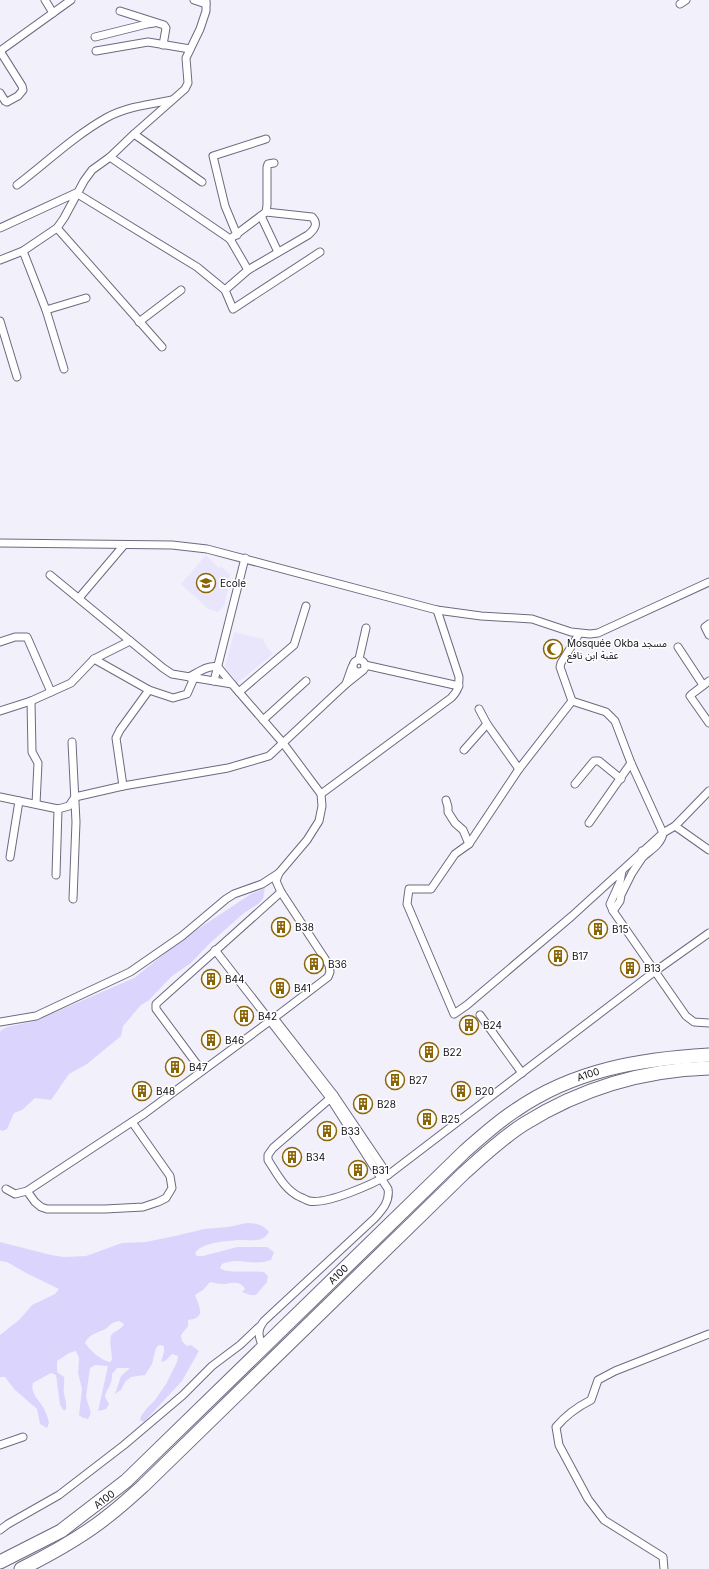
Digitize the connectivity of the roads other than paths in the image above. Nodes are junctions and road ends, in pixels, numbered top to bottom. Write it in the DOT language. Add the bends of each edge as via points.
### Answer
graph roads {
  1 [pos="45,0"];
  2 [pos="71,0"];
  3 [pos="194,0"];
  4 [pos="206,2"];
  5 [pos="120,11"];
  6 [pos="53,13"];
  7 [pos="158,23"];
  8 [pos="96,37"];
  9 [pos="163,45"];
  10 [pos="190,49"];
  11 [pos="0,51"];
  12 [pos="96,52"];
  13 [pos="0,93"];
  14 [pos="172,100"];
  15 [pos="134,134"];
  16 [pos="266,139"];
  17 [pos="110,157"];
  18 [pos="274,163"];
  19 [pos="202,182"];
  20 [pos="17,186"];
  21 [pos="76,193"];
  22 [pos="264,214"];
  23 [pos="0,228"];
  24 [pos="57,228"];
  25 [pos="237,235"];
  26 [pos="230,239"];
  27 [pos="23,251"];
  28 [pos="278,252"];
  29 [pos="320,252"];
  30 [pos="0,260"];
  31 [pos="248,270"];
  32 [pos="181,290"];
  33 [pos="225,290"];
  34 [pos="86,298"];
  35 [pos="46,310"];
  36 [pos="0,320"];
  37 [pos="139,322"];
  38 [pos="162,347"];
  39 [pos="64,369"];
  40 [pos="17,377"];
  41 [pos="0,543"];
  42 [pos="124,545"];
  43 [pos="245,558"];
  44 [pos="50,575"];
  45 [pos="709,582"];
  46 [pos="79,598"];
  47 [pos="306,606"];
  48 [pos="437,610"];
  49 [pos="709,624"];
  50 [pos="366,628"];
  51 [pos="579,634"];
  52 [pos="709,635"];
  53 [pos="130,641"];
  54 [pos="0,642"];
  55 [pos="678,647"];
  56 [pos="94,659"];
  57 [pos="359,660"];
  58 [pos="218,667"];
  59 [pos="352,667"];
  60 [pos="363,668"];
  61 [pos="191,678"];
  62 [pos="214,681"];
  63 [pos="306,681"];
  64 [pos="706,683"];
  65 [pos="232,684"];
  66 [pos="346,684"];
  67 [pos="459,686"];
  68 [pos="149,690"];
  69 [pos="51,692"];
  70 [pos="239,692"];
  71 [pos="31,701"];
  72 [pos="572,701"];
  73 [pos="480,709"];
  74 [pos="0,711"];
  75 [pos="263,720"];
  76 [pos="709,723"];
  77 [pos="487,724"];
  78 [pos="72,742"];
  79 [pos="283,743"];
  80 [pos="464,750"];
  81 [pos="631,763"];
  82 [pos="519,769"];
  83 [pos="621,779"];
  84 [pos="575,784"];
  85 [pos="123,786"];
  86 [pos="709,791"];
  87 [pos="321,794"];
  88 [pos="0,797"];
  89 [pos="75,797"];
  90 [pos="446,800"];
  91 [pos="19,801"];
  92 [pos="36,804"];
  93 [pos="58,809"];
  94 [pos="589,823"];
  95 [pos="675,826"];
  96 [pos="663,833"];
  97 [pos="469,844"];
  98 [pos="709,850"];
  99 [pos="642,854"];
  100 [pos="10,857"];
  101 [pos="622,870"];
  102 [pos="279,873"];
  103 [pos="56,875"];
  104 [pos="281,892"];
  105 [pos="73,899"];
  106 [pos="613,911"];
  107 [pos="709,933"];
  108 [pos="215,950"];
  109 [pos="654,972"];
  110 [pos="480,1015"];
  111 [pos="272,1020"];
  112 [pos="0,1022"];
  113 [pos="709,1023"];
  114 [pos="709,1047"];
  115 [pos="709,1055"];
  116 [pos="709,1068"];
  117 [pos="202,1071"];
  118 [pos="592,1072"];
  119 [pos="522,1073"];
  120 [pos="709,1076"];
  121 [pos="618,1082"];
  122 [pos="332,1097"];
  123 [pos="132,1122"];
  124 [pos="385,1176"];
  125 [pos="6,1189"];
  126 [pos="28,1191"];
  127 [pos="259,1327"];
  128 [pos="709,1334"];
  129 [pos="263,1347"];
  130 [pos="23,1438"];
  131 [pos="0,1445"];
  132 [pos="0,1530"];
  133 [pos="0,1562"];
  134 [pos="21,1569"];
  135 [pos="664,1569"];
  1 -- 6 [label="street"];
  2 -- 6 [label="street"];
  3 -- 4 [label="street"];
  4 -- 10 [label="street" via="206,11"];
  5 -- 7 [label="street"];
  6 -- 11 [label="street"];
  7 -- 8 [label="street"];
  7 -- 9 [label="street" via="166,28"];
  9 -- 10 [label="street"];
  9 -- 12 [label="street" via="148,42"];
  10 -- 14 [label="street" via="186,58 188,83"];
  11 -- 13 [label="street" via="23,90 7,102"];
  14 -- 15 [label="street"];
  14 -- 20 [label="street" via="133,108 107,118 79,136"];
  15 -- 17 [label="street"];
  15 -- 19 [label="street"];
  16 -- 25 [label="street" via="213,156 225,206"];
  17 -- 21 [label="street" via="92,170"];
  17 -- 26 [label="street"];
  18 -- 22 [label="street" via="268,164 267,167 267,205"];
  21 -- 23 [label="street"];
  21 -- 24 [label="street"];
  21 -- 33 [label="street" via="197,267"];
  22 -- 25 [label="street"];
  22 -- 28 [label="street"];
  22 -- 28 [label="street" via="315,220 314,230"];
  24 -- 27 [label="street"];
  24 -- 37 [label="street"];
  25 -- 26 [label="street"];
  26 -- 31 [label="street"];
  27 -- 30 [label="street"];
  27 -- 35 [label="street"];
  28 -- 31 [label="street"];
  29 -- 33 [label="street" via="233,309"];
  31 -- 33 [label="street"];
  32 -- 37 [label="street"];
  34 -- 35 [label="street"];
  35 -- 39 [label="street"];
  36 -- 40 [label="street"];
  37 -- 38 [label="street"];
  41 -- 42 [label="street"];
  42 -- 43 [label="street" via="172,545 207,549"];
  42 -- 46 [label="street"];
  43 -- 48 [label="street"];
  43 -- 58 [label="street"];
  44 -- 46 [label="street"];
  45 -- 51 [label="street" via="598,633"];
  46 -- 53 [label="street"];
  47 -- 70 [label="street" via="294,645"];
  48 -- 51 [label="street" via="532,619"];
  48 -- 67 [label="street" via="457,671"];
  49 -- 52 [label="street" via="704,627"];
  50 -- 57 [label="street"];
  51 -- 72 [label="street" via="560,667"];
  53 -- 56 [label="street"];
  53 -- 61 [label="street" via="162,668 172,674"];
  54 -- 69 [label="street" via="15,637 27,637"];
  55 -- 64 [label="street"];
  56 -- 68 [label="street"];
  56 -- 69 [label="street" via="71,683"];
  57 -- 59 [label="street" via="354,662"];
  57 -- 60 [label="street" via="364,662"];
  58 -- 61 [label="street" via="210,666"];
  58 -- 62 [label="street"];
  58 -- 65 [label="street"];
  59 -- 60 [label="street" via="356,672"];
  59 -- 66 [label="street"];
  60 -- 66 [label="street"];
  60 -- 67 [label="street"];
  61 -- 62 [label="street"];
  61 -- 68 [label="street" via="187,694 173,698"];
  62 -- 65 [label="street"];
  63 -- 75 [label="street"];
  64 -- 76 [label="street" via="690,696"];
  65 -- 70 [label="street"];
  66 -- 79 [label="street"];
  67 -- 87 [label="street" via="451,698"];
  68 -- 85 [label="street" via="116,738"];
  69 -- 71 [label="street"];
  70 -- 75 [label="street"];
  71 -- 74 [label="street"];
  71 -- 92 [label="street" via="32,752 38,763"];
  72 -- 81 [label="street" via="606,712 615,721"];
  72 -- 82 [label="street"];
  73 -- 77 [label="street"];
  75 -- 79 [label="street"];
  77 -- 80 [label="street"];
  77 -- 82 [label="street"];
  78 -- 89 [label="street"];
  79 -- 85 [label="street" via="269,756 228,768"];
  79 -- 87 [label="street"];
  81 -- 83 [label="street"];
  81 -- 96 [label="street"];
  82 -- 97 [label="street"];
  83 -- 84 [label="street" via="599,761 594,761"];
  83 -- 94 [label="street"];
  85 -- 89 [label="street"];
  86 -- 95 [label="street"];
  87 -- 102 [label="street" via="322,806 318,821 307,840"];
  88 -- 91 [label="street"];
  89 -- 93 [label="street" via="69,806"];
  89 -- 105 [label="street"];
  90 -- 97 [label="street" via="448,812 455,824 463,830"];
  91 -- 92 [label="street"];
  91 -- 100 [label="street"];
  92 -- 93 [label="street"];
  93 -- 103 [label="street"];
  95 -- 96 [label="street"];
  95 -- 98 [label="street"];
  96 -- 99 [label="street"];
  97 -- 101 [label="street" via="455,854 432,889 409,889 407,904 454,1014 561,926"];
  99 -- 101 [label="street"];
  99 -- 106 [label="street"];
  101 -- 106 [label="street" via="620,882 610,904"];
  102 -- 104 [label="street" via="276,881"];
  102 -- 112 [label="street" via="262,884 226,899 182,936 130,972 36,1016"];
  104 -- 108 [label="street"];
  104 -- 111 [label="street" via="329,965 330,972 328,977"];
  106 -- 109 [label="street"];
  107 -- 109 [label="street"];
  108 -- 111 [label="street"];
  108 -- 117 [label="street" via="156,1004 156,1009"];
  109 -- 113 [label="street" via="686,1016 694,1022"];
  109 -- 119 [label="street"];
  110 -- 119 [label="street"];
  111 -- 117 [label="street"];
  111 -- 122 [label="street"];
  114 -- 118 [label="highway" via="640,1057"];
  115 -- 118 [label="highway, A100 / A100" via="638,1062"];
  116 -- 121 [label="highway, A100 / A100" via="671,1071"];
  117 -- 123 [label="street"];
  118 -- 129 [label="highway, A100 / A100" via="542,1094 490,1130 464,1152"];
  119 -- 124 [label="street"];
  120 -- 121 [label="highway"];
  121 -- 134 [label="highway, A100 / A100" via="561,1103 522,1125 493,1146 143,1486 108,1517"];
  122 -- 124 [label="street"];
  122 -- 124 [label="street" via="268,1155 268,1160 282,1181 299,1197 310,1201 356,1191"];
  123 -- 126 [label="street"];
  123 -- 126 [label="street" via="170,1176 172,1188 166,1198 151,1205 134,1208 59,1210 41,1207"];
  124 -- 127 [label="street" via="389,1197 375,1218"];
  125 -- 126 [label="street" via="15,1194"];
  127 -- 129 [label="street" via="258,1334"];
  127 -- 132 [label="street" via="212,1366 183,1395 59,1495"];
  128 -- 135 [label="street" via="598,1380 591,1400 565,1416 556,1427 560,1445 588,1499 604,1520 663,1557"];
  129 -- 133 [label="highway, A100 / A100" via="126,1481 61,1531"];
  130 -- 131 [label="street"];
}
